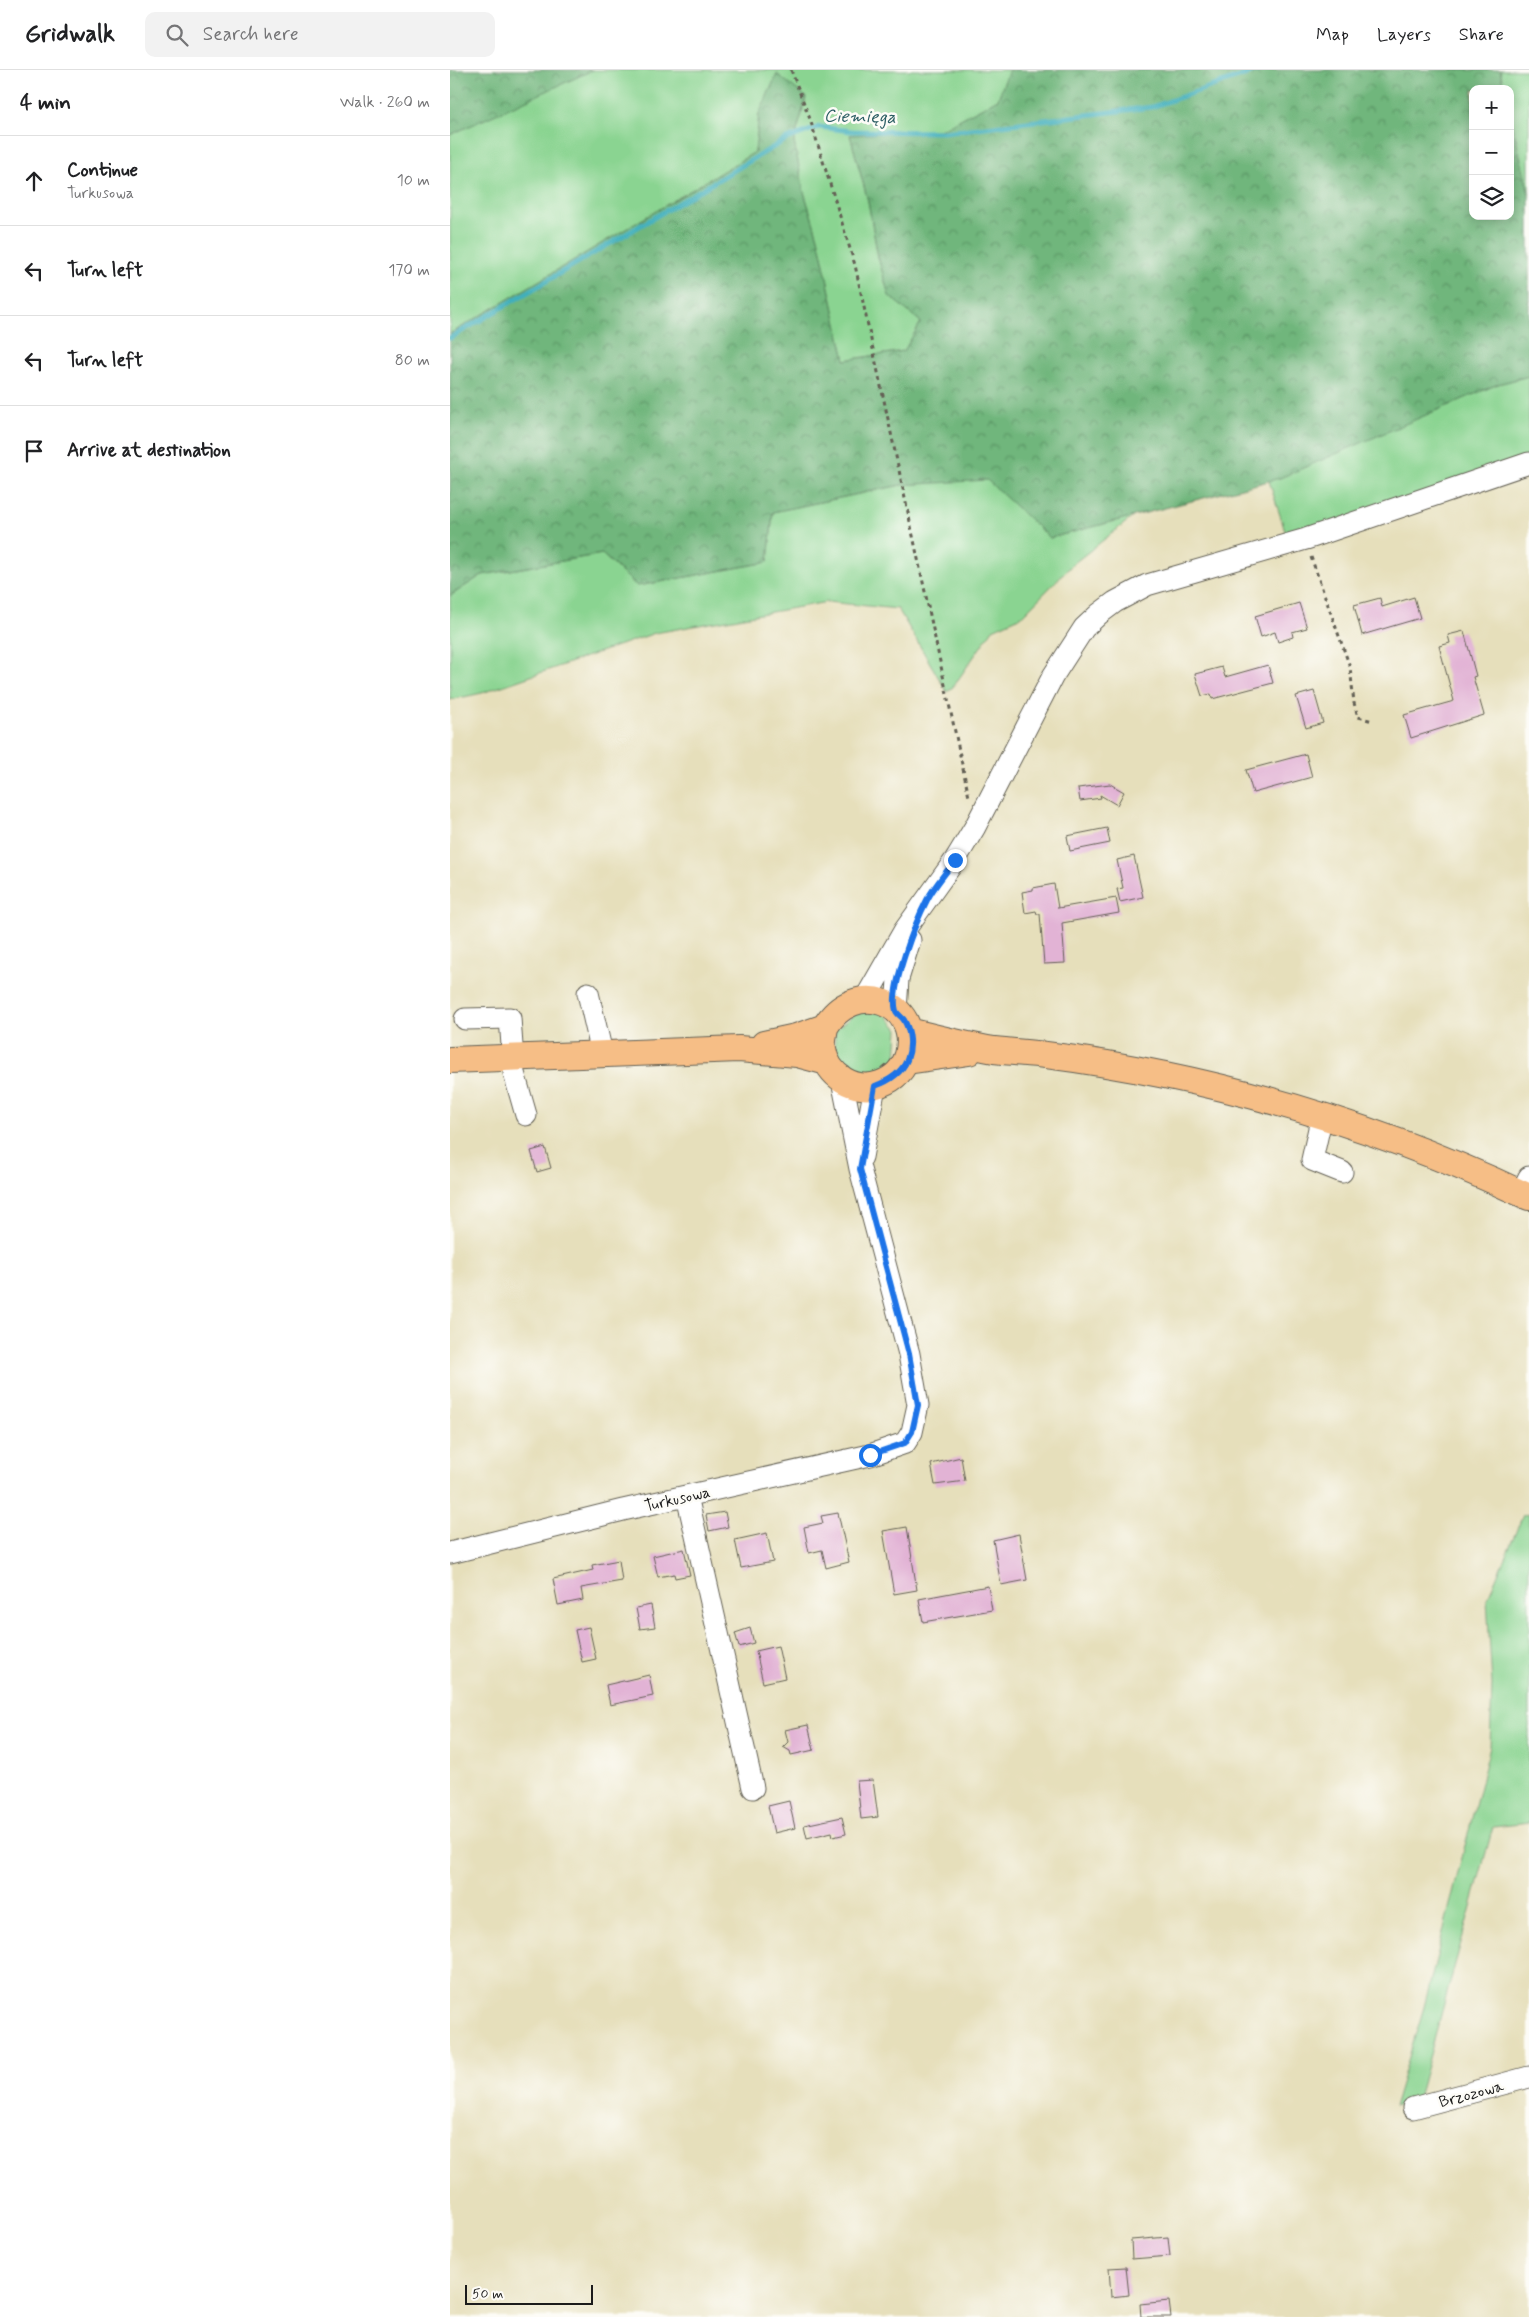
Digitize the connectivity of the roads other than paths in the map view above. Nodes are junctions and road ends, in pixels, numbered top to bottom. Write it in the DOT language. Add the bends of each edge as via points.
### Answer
graph roads {
  1 [pos="1529,463"];
  2 [pos="927,900"];
  3 [pos="588,993"];
  4 [pos="865,999"];
  5 [pos="466,1019"];
  6 [pos="903,1021"];
  7 [pos="825,1027"];
  8 [pos="740,1048"];
  9 [pos="995,1050"];
  10 [pos="602,1053"];
  11 [pos="513,1057"];
  12 [pos="450,1060"];
  13 [pos="906,1061"];
  14 [pos="835,1071"];
  15 [pos="875,1086"];
  16 [pos="526,1115"];
  17 [pos="1322,1115"];
  18 [pos="860,1169"];
  19 [pos="1342,1172"];
  20 [pos="1526,1189"];
  21 [pos="687,1496"];
  22 [pos="450,1553"];
  23 [pos="753,1788"];
  24 [pos="1529,2077"];
  25 [pos="1413,2108"];
  1 -- 2 [label="street" via="1306,540 1147,585 1115,602 1084,628 1052,676 975,827"];
  2 -- 4 [label="street" via="904,931"];
  2 -- 6 [label="street" via="898,979"];
  3 -- 10 [label="street"];
  4 -- 6 [label="main road" via="887,1004"];
  4 -- 7 [label="main road" via="841,1007"];
  5 -- 11 [label="street" via="510,1018"];
  6 -- 9 [label="main road" via="943,1040"];
  6 -- 13 [label="main road" via="910,1047"];
  7 -- 8 [label="main road" via="796,1037"];
  7 -- 14 [label="main road" via="822,1045"];
  8 -- 10 [label="main road"];
  8 -- 14 [label="main road" via="797,1054"];
  9 -- 13 [label="main road"];
  9 -- 17 [label="main road" via="1166,1075"];
  10 -- 11 [label="main road"];
  11 -- 12 [label="main road"];
  11 -- 16 [label="street" via="514,1074"];
  13 -- 15 [label="main road" via="894,1077"];
  14 -- 15 [label="main road" via="858,1086"];
  14 -- 18 [label="street"];
  15 -- 18 [label="street"];
  17 -- 19 [label="street" via="1312,1160"];
  17 -- 20 [label="main road"];
  18 -- 21 [label="street, Turkusowa" via="915,1385 918,1405 912,1432 905,1443 870,1455"];
  21 -- 22 [label="street, Turkusowa"];
  21 -- 23 [label="street"];
  24 -- 25 [label="street, Brzozowa"];
}
